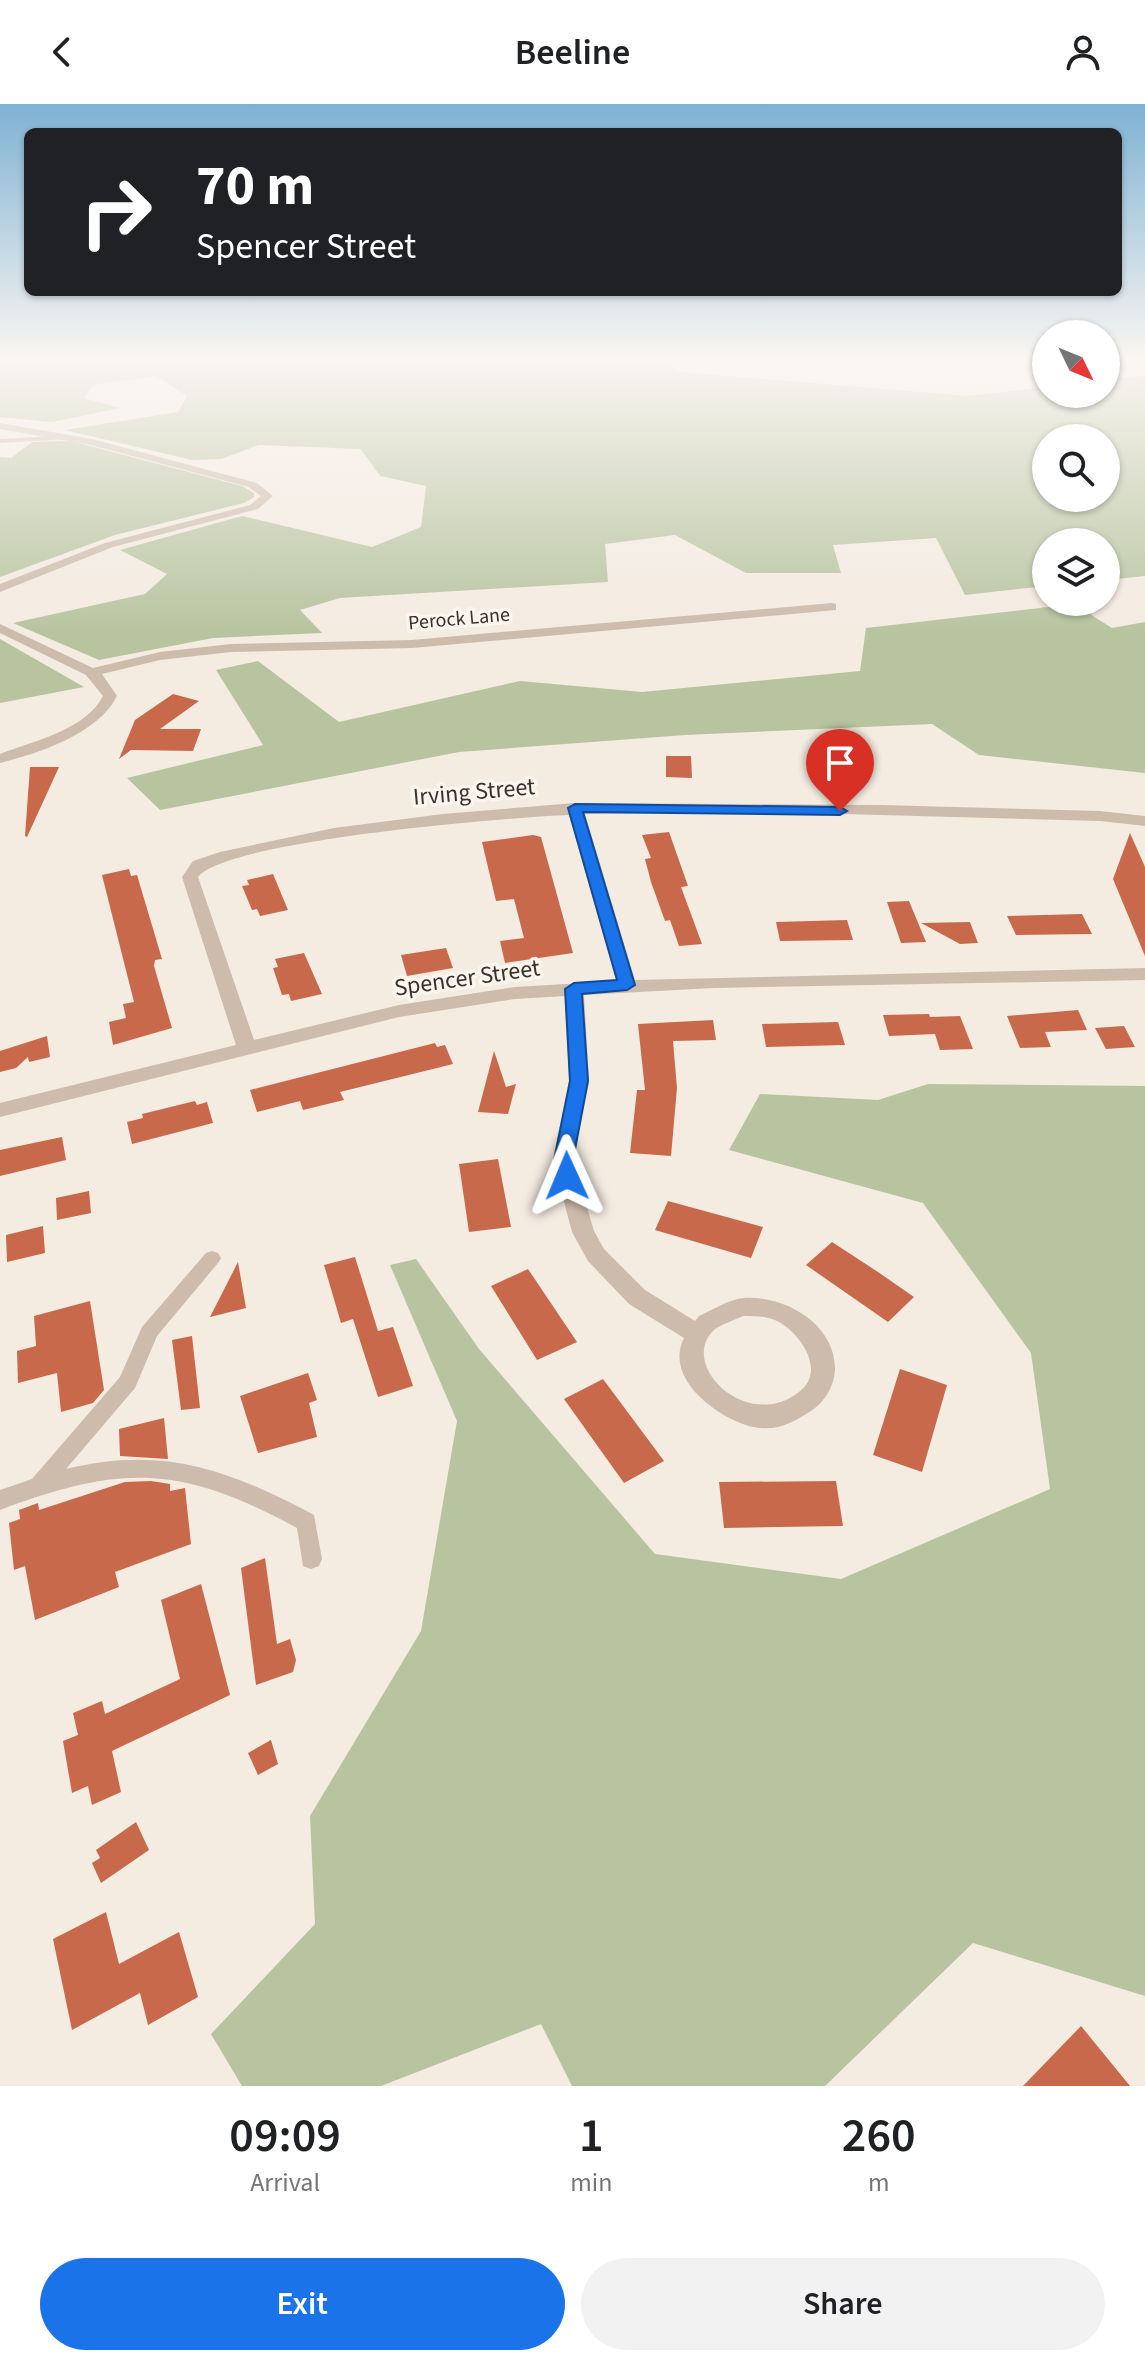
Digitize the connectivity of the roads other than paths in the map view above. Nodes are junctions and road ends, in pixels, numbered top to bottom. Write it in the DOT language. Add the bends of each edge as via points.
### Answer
graph roads {
  1 [pos="113,448"];
  2 [pos="0,588"];
  3 [pos="832,607"];
  4 [pos="0,628"];
  5 [pos="91,672"];
  6 [pos="0,759"];
  7 [pos="575,808"];
  8 [pos="1145,821"];
  9 [pos="1145,974"];
  10 [pos="627,985"];
  11 [pos="574,989"];
  12 [pos="247,1048"];
  13 [pos="0,1110"];
  14 [pos="212,1258"];
  15 [pos="697,1334"];
  16 [pos="40,1484"];
  17 [pos="0,1500"];
  18 [pos="311,1559"];
  1 -- 2 [label="street" via="243,482 262,488 268,496 254,507 109,545"];
  3 -- 5 [label="street, Perock Lane" via="412,644 231,648 160,656"];
  4 -- 5 [label="street"];
  5 -- 6 [label="street" via="110,696 100,713"];
  7 -- 8 [label="street, Irving Street"];
  7 -- 10 [label="street"];
  7 -- 12 [label="street, Irving Street" via="442,817 345,831 241,851 199,865 190,877 194,896"];
  9 -- 10 [label="street, Spencer Street"];
  10 -- 11 [label="street, Spencer Street"];
  11 -- 12 [label="street, Spencer Street" via="399,1011"];
  11 -- 15 [label="street" via="579,1081 563,1160 583,1232 596,1255 637,1297"];
  12 -- 13 [label="street, Spencer Street"];
  14 -- 16 [label="lane" via="149,1332 120,1393"];
  15 -- 15 [label="street" via="692,1368 714,1400 733,1411 776,1416 812,1397 821,1381 820,1348 796,1320 779,1312 760,1307 723,1312"];
  16 -- 17 [label="lane"];
  16 -- 18 [label="lane" via="135,1467 171,1469 272,1502 307,1522"];
}
